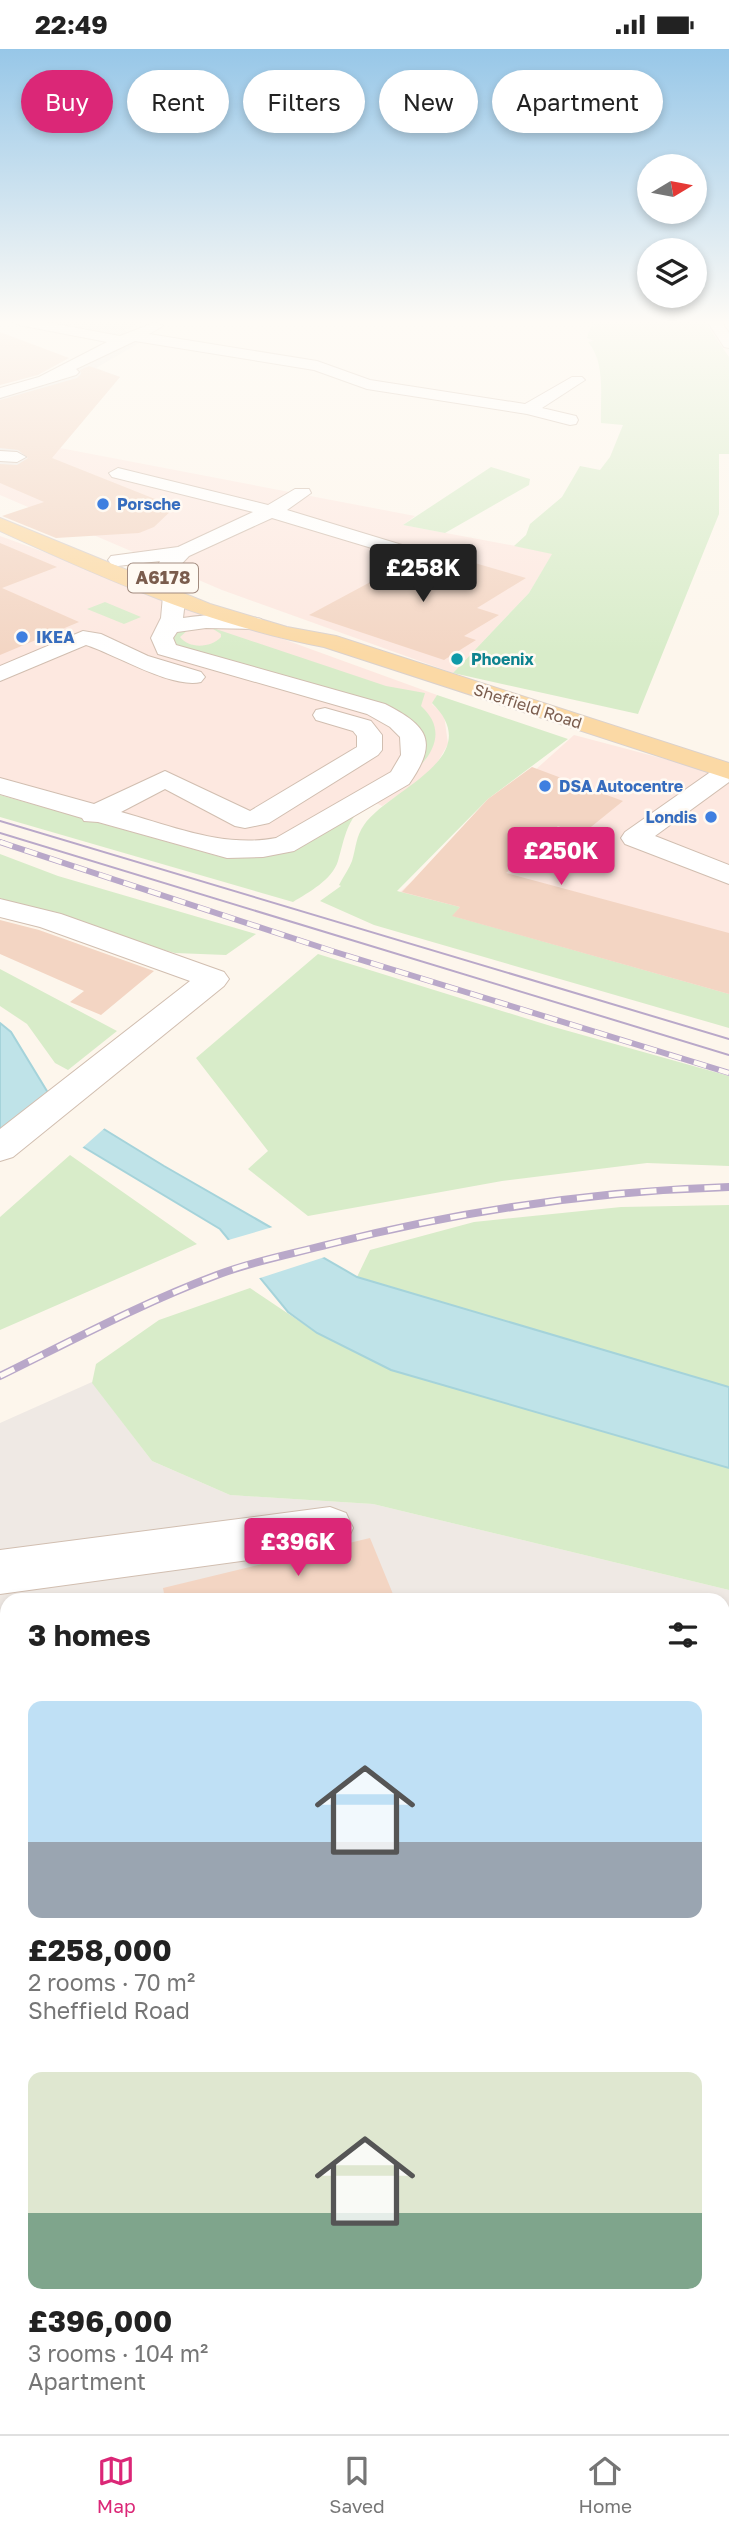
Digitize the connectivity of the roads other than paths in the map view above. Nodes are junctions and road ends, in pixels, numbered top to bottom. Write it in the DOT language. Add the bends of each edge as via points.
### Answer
graph roads {
  1 [pos="117,473"];
  2 [pos="302,493"];
  3 [pos="0,508"];
  4 [pos="271,511"];
  5 [pos="0,524"];
  6 [pos="182,552"];
  7 [pos="405,552"];
  8 [pos="118,560"];
  9 [pos="169,588"];
  10 [pos="253,624"];
  11 [pos="170,626"];
  12 [pos="328,641"];
  13 [pos="0,674"];
  14 [pos="729,771"];
  15 [pos="0,786"];
  16 [pos="94,814"];
  17 [pos="729,875"];
  18 [pos="0,908"];
  19 [pos="0,1148"];
  20 [pos="330,1528"];
  21 [pos="0,1572"];
  1 -- 4 [label="street"];
  2 -- 4 [label="street"];
  3 -- 8 [label="main road, Sheffield Road / A6178"];
  4 -- 6 [label="street"];
  4 -- 7 [label="street"];
  5 -- 9 [label="main road, Sheffield Road / A6178"];
  6 -- 8 [label="street"];
  6 -- 9 [label="street" via="167,565"];
  8 -- 9 [label="main road, Sheffield Road / A6178"];
  9 -- 10 [label="main road, Sheffield Road / A6178"];
  9 -- 11 [label="street" via="175,604"];
  9 -- 12 [label="main road, Sheffield Road / A6178" via="302,626"];
  10 -- 11 [label="street" via="206,621"];
  10 -- 12 [label="main road, Sheffield Road / A6178"];
  11 -- 16 [label="street" via="162,638 166,649 391,716 411,736 415,758 400,778 284,845 263,849 227,850"];
  12 -- 14 [label="main road, Sheffield Road / A6178"];
  13 -- 16 [label="street" via="83,638 93,639 162,669 362,726 370,735 369,750 259,817 245,820 165,779"];
  14 -- 17 [label="street" via="635,838"];
  15 -- 16 [label="street"];
  18 -- 19 [label="street" via="50,920 213,979"];
  20 -- 21 [label="street"];
}
